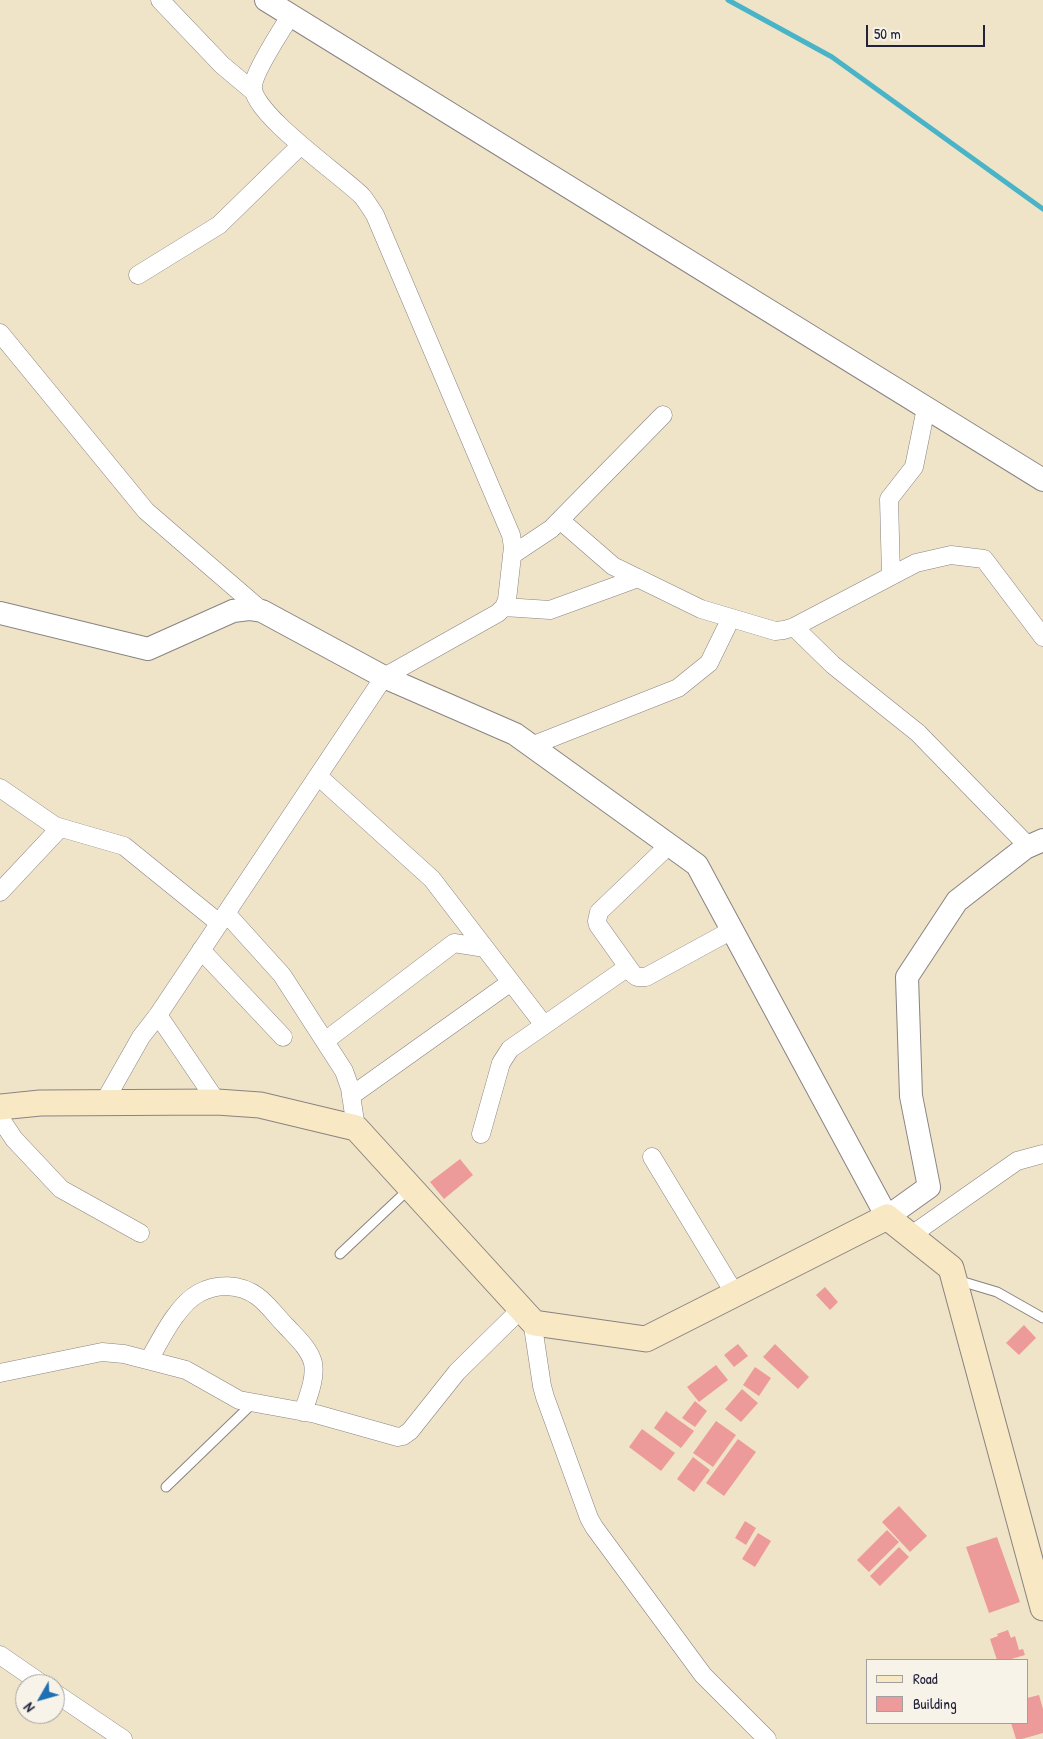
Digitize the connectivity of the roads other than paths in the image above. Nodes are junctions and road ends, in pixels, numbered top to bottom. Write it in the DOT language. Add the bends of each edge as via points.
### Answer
graph roads {
  1 [pos="160,0"];
  2 [pos="266,0"];
  3 [pos="291,15"];
  4 [pos="253,91"];
  5 [pos="301,145"];
  6 [pos="138,274"];
  7 [pos="0,333"];
  8 [pos="926,408"];
  9 [pos="663,415"];
  10 [pos="1043,480"];
  11 [pos="560,520"];
  12 [pos="512,555"];
  13 [pos="891,576"];
  14 [pos="638,578"];
  15 [pos="504,607"];
  16 [pos="262,611"];
  17 [pos="0,612"];
  18 [pos="731,618"];
  19 [pos="794,627"];
  20 [pos="1043,637"];
  21 [pos="384,677"];
  22 [pos="531,746"];
  23 [pos="318,776"];
  24 [pos="0,788"];
  25 [pos="60,828"];
  26 [pos="1035,843"];
  27 [pos="669,846"];
  28 [pos="0,892"];
  29 [pos="223,918"];
  30 [pos="732,930"];
  31 [pos="485,948"];
  32 [pos="202,950"];
  33 [pos="628,967"];
  34 [pos="511,982"];
  35 [pos="158,1015"];
  36 [pos="544,1025"];
  37 [pos="282,1037"];
  38 [pos="325,1041"];
  39 [pos="351,1096"];
  40 [pos="217,1102"];
  41 [pos="103,1104"];
  42 [pos="0,1107"];
  43 [pos="0,1118"];
  44 [pos="356,1128"];
  45 [pos="481,1134"];
  46 [pos="1043,1154"];
  47 [pos="652,1157"];
  48 [pos="411,1187"];
  49 [pos="887,1217"];
  50 [pos="140,1233"];
  51 [pos="910,1236"];
  52 [pos="340,1254"];
  53 [pos="954,1279"];
  54 [pos="735,1294"];
  55 [pos="526,1315"];
  56 [pos="1043,1318"];
  57 [pos="149,1360"];
  58 [pos="0,1373"];
  59 [pos="253,1403"];
  60 [pos="304,1412"];
  61 [pos="166,1487"];
  62 [pos="1043,1608"];
  63 [pos="1,1658"];
  64 [pos="26,1674"];
  65 [pos="65,1699"];
  66 [pos="123,1739"];
  67 [pos="768,1739"];
  1 -- 4 [label="street" via="222,65"];
  2 -- 3 [label="street"];
  3 -- 4 [label="street" via="255,78"];
  3 -- 8 [label="street"];
  4 -- 5 [label="street" via="271,119"];
  5 -- 6 [label="street" via="219,225"];
  5 -- 12 [label="street" via="362,196 375,215 511,535"];
  7 -- 16 [label="street" via="146,511"];
  8 -- 10 [label="street"];
  8 -- 13 [label="street" via="914,466 890,499"];
  9 -- 11 [label="street"];
  11 -- 12 [label="street" via="546,534"];
  11 -- 14 [label="street" via="607,562"];
  12 -- 15 [label="street"];
  13 -- 19 [label="street"];
  13 -- 20 [label="street" via="916,563 951,555 984,559"];
  14 -- 15 [label="street" via="550,610"];
  14 -- 18 [label="street" via="701,609"];
  15 -- 21 [label="street"];
  16 -- 17 [label="street" via="234,611 148,649"];
  16 -- 21 [label="street"];
  18 -- 19 [label="street" via="775,631"];
  18 -- 22 [label="street" via="709,663 678,688"];
  19 -- 26 [label="street" via="833,665 918,733"];
  21 -- 22 [label="street" via="515,734"];
  21 -- 23 [label="street"];
  22 -- 27 [label="street"];
  23 -- 29 [label="street"];
  23 -- 31 [label="street" via="432,879"];
  24 -- 25 [label="street"];
  25 -- 28 [label="street"];
  25 -- 29 [label="street" via="124,846"];
  26 -- 49 [label="street" via="956,901 907,977 911,1096 929,1186"];
  27 -- 30 [label="street" via="697,865"];
  27 -- 33 [label="street" via="599,912 598,925"];
  29 -- 32 [label="street"];
  29 -- 38 [label="street" via="282,975"];
  30 -- 33 [label="street" via="646,977 637,977"];
  30 -- 49 [label="street"];
  31 -- 34 [label="street"];
  31 -- 38 [label="street" via="454,943"];
  32 -- 35 [label="street"];
  32 -- 37 [label="street"];
  33 -- 36 [label="street"];
  34 -- 36 [label="street"];
  34 -- 39 [label="street"];
  35 -- 40 [label="street"];
  35 -- 41 [label="street" via="141,1037"];
  36 -- 45 [label="street" via="505,1056"];
  38 -- 39 [label="street" via="344,1070"];
  39 -- 44 [label="street"];
  40 -- 41 [label="main road"];
  40 -- 44 [label="main road" via="260,1105"];
  41 -- 42 [label="main road" via="40,1103"];
  43 -- 50 [label="street" via="14,1139 61,1189"];
  44 -- 48 [label="main road"];
  46 -- 51 [label="street" via="1018,1161"];
  47 -- 54 [label="street"];
  48 -- 52 [label="lane"];
  48 -- 55 [label="main road"];
  49 -- 51 [label="main road"];
  49 -- 54 [label="main road"];
  51 -- 53 [label="main road" via="951,1268"];
  53 -- 56 [label="lane" via="997,1292"];
  53 -- 62 [label="main road"];
  54 -- 55 [label="main road" via="646,1339 534,1323"];
  55 -- 60 [label="street" via="457,1372 403,1436"];
  55 -- 67 [label="street" via="544,1391 594,1527 703,1675"];
  57 -- 58 [label="street" via="102,1352"];
  57 -- 59 [label="street" via="191,1372 233,1397"];
  57 -- 60 [label="street" via="168,1328 197,1294 212,1287 233,1286 257,1296 306,1347 314,1376"];
  59 -- 60 [label="street"];
  59 -- 61 [label="lane"];
  63 -- 64 [label="street"];
  65 -- 66 [label="street"];
}
